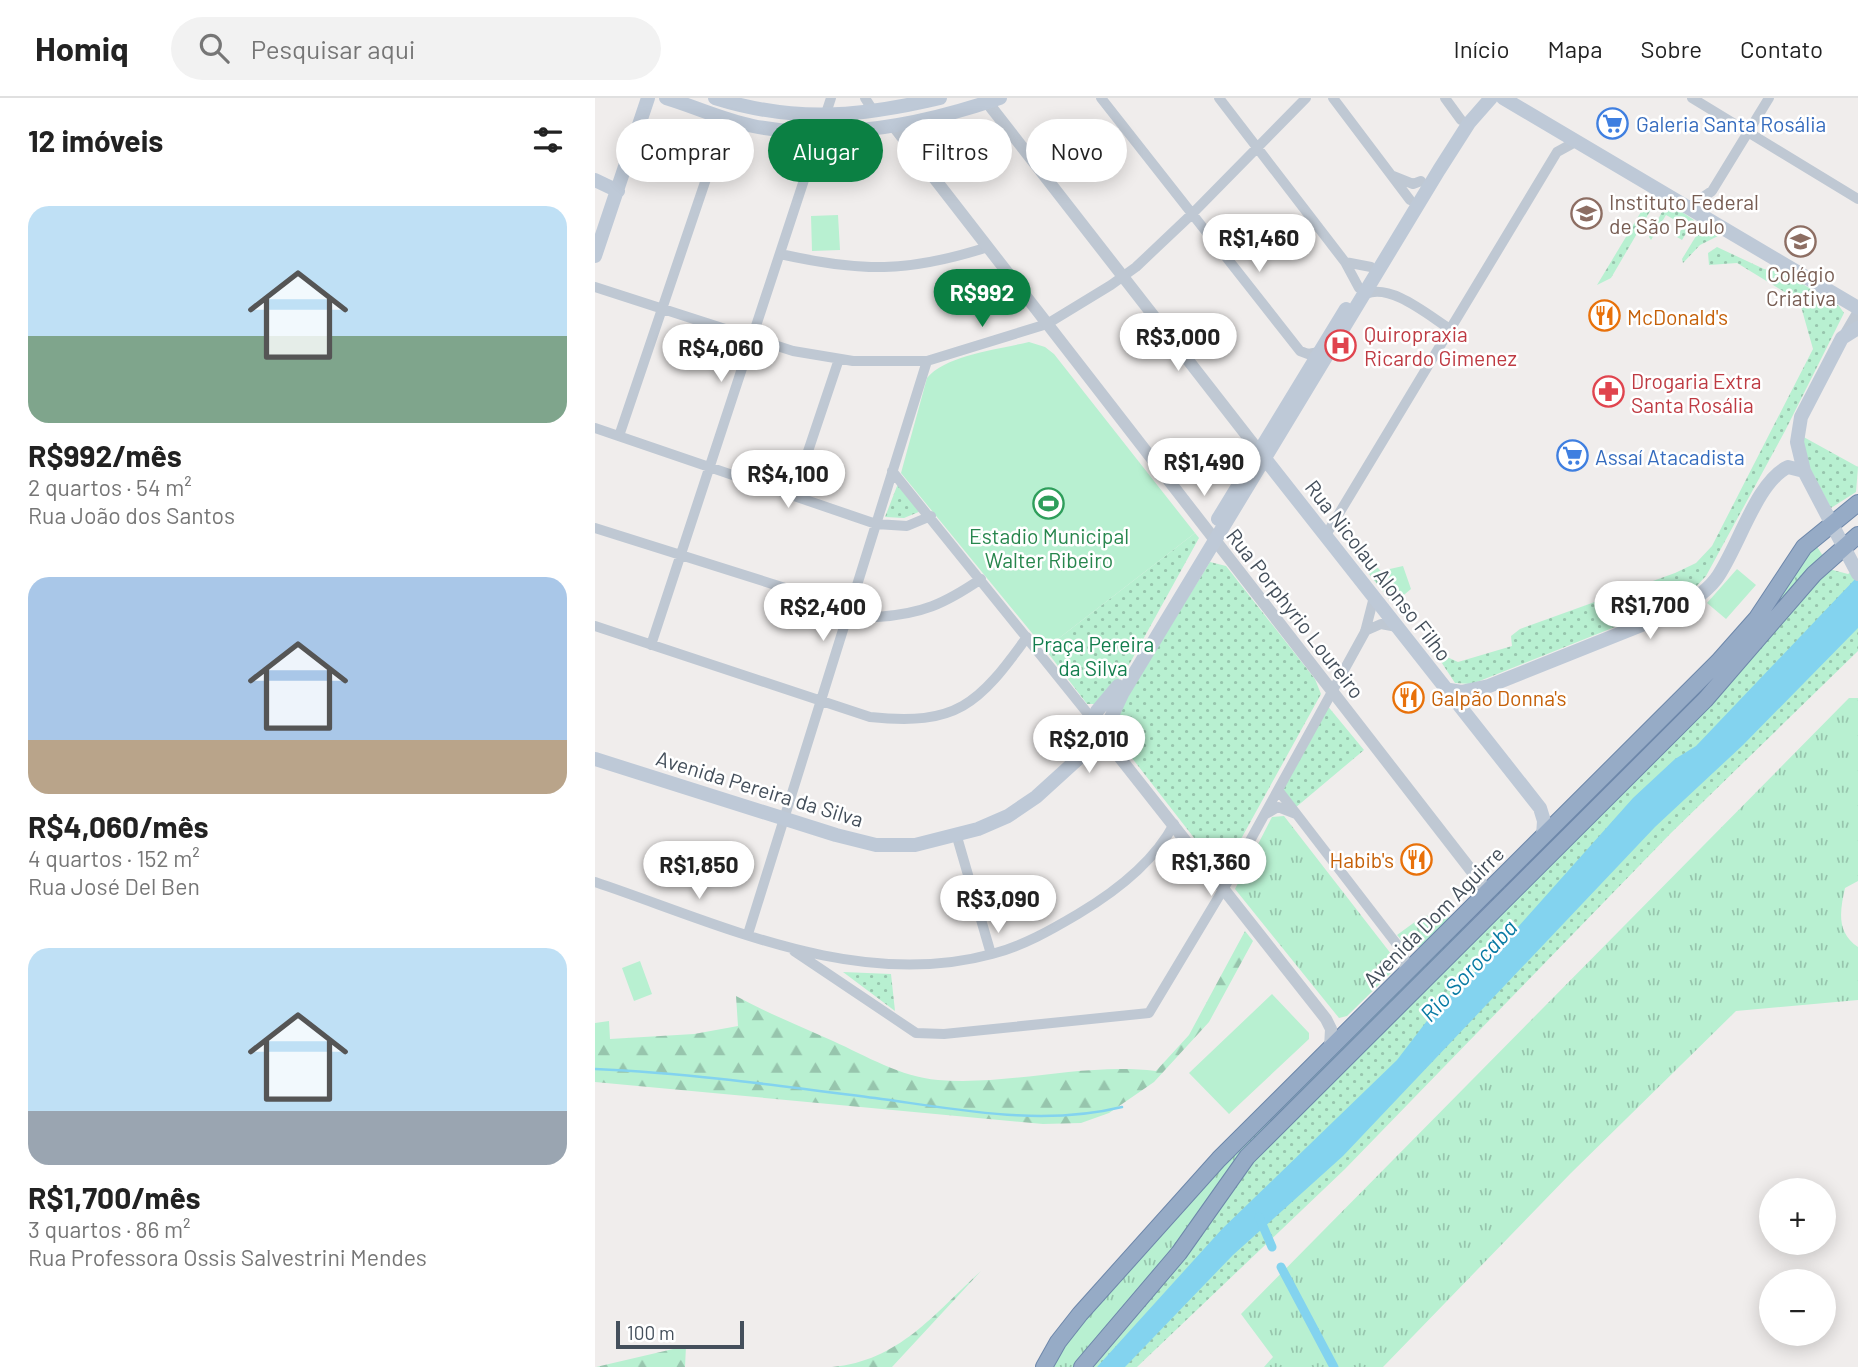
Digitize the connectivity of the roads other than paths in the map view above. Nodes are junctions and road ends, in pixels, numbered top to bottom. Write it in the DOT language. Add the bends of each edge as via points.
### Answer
graph roads {
  1 [pos="666,98"];
  2 [pos="715,98"];
  3 [pos="831,98"];
  4 [pos="865,98"];
  5 [pos="940,98"];
  6 [pos="1101,98"];
  7 [pos="1219,98"];
  8 [pos="1306,98"];
  9 [pos="1333,98"];
  10 [pos="1445,98"];
  11 [pos="1479,98"];
  12 [pos="1491,98"];
  13 [pos="1503,98"];
  14 [pos="1692,98"];
  15 [pos="1769,98"];
  16 [pos="650,99"];
  17 [pos="994,100"];
  18 [pos="733,101"];
  19 [pos="874,112"];
  20 [pos="825,116"];
  21 [pos="723,119"];
  22 [pos="824,119"];
  23 [pos="1461,120"];
  24 [pos="893,125"];
  25 [pos="883,126"];
  26 [pos="1748,133"];
  27 [pos="1578,140"];
  28 [pos="1256,147"];
  29 [pos="1392,176"];
  30 [pos="595,180"];
  31 [pos="1421,181"];
  32 [pos="705,182"];
  33 [pos="803,182"];
  34 [pos="618,191"];
  35 [pos="1712,191"];
  36 [pos="1858,199"];
  37 [pos="1410,200"];
  38 [pos="1690,206"];
  39 [pos="1192,214"];
  40 [pos="1710,218"];
  41 [pos="988,247"];
  42 [pos="780,254"];
  43 [pos="595,256"];
  44 [pos="1345,262"];
  45 [pos="1373,272"];
  46 [pos="1123,276"];
  47 [pos="595,287"];
  48 [pos="1362,291"];
  49 [pos="1392,294"];
  50 [pos="1858,310"];
  51 [pos="661,311"];
  52 [pos="1047,324"];
  53 [pos="1858,328"];
  54 [pos="1450,329"];
  55 [pos="752,338"];
  56 [pos="1842,338"];
  57 [pos="1319,352"];
  58 [pos="839,359"];
  59 [pos="927,361"];
  60 [pos="595,428"];
  61 [pos="619,436"];
  62 [pos="1262,455"];
  63 [pos="709,467"];
  64 [pos="893,471"];
  65 [pos="1804,471"];
  66 [pos="1256,475"];
  67 [pos="1277,475"];
  68 [pos="793,496"];
  69 [pos="1858,503"];
  70 [pos="931,516"];
  71 [pos="1831,523"];
  72 [pos="876,524"];
  73 [pos="595,528"];
  74 [pos="1326,535"];
  75 [pos="1858,535"];
  76 [pos="1213,537"];
  77 [pos="1846,551"];
  78 [pos="680,555"];
  79 [pos="1858,574"];
  80 [pos="981,579"];
  81 [pos="1374,595"];
  82 [pos="849,610"];
  83 [pos="1388,613"];
  84 [pos="595,626"];
  85 [pos="1401,629"];
  86 [pos="1365,632"];
  87 [pos="1027,637"];
  88 [pos="651,645"];
  89 [pos="1331,689"];
  90 [pos="1444,689"];
  91 [pos="821,702"];
  92 [pos="1093,720"];
  93 [pos="1106,742"];
  94 [pos="595,759"];
  95 [pos="1064,773"];
  96 [pos="1278,790"];
  97 [pos="1298,815"];
  98 [pos="1263,817"];
  99 [pos="783,821"];
  100 [pos="1174,824"];
  101 [pos="1543,836"];
  102 [pos="957,837"];
  103 [pos="1205,864"];
  104 [pos="1236,866"];
  105 [pos="595,883"];
  106 [pos="1224,888"];
  107 [pos="1488,892"];
  108 [pos="748,934"];
  109 [pos="793,951"];
  110 [pos="1402,951"];
  111 [pos="1424,952"];
  112 [pos="991,954"];
  113 [pos="848,959"];
  114 [pos="1441,964"];
  115 [pos="1402,974"];
  116 [pos="835,978"];
  117 [pos="1330,1048"];
  118 [pos="1044,1367"];
  119 [pos="1082,1367"];
  1 -- 21 [label="main road"];
  2 -- 18 [label="main road"];
  3 -- 20 [label="street"];
  4 -- 19 [label="street"];
  5 -- 19 [label="main road"];
  6 -- 39 [label="street"];
  7 -- 28 [label="street"];
  8 -- 28 [label="street"];
  9 -- 29 [label="street"];
  10 -- 23 [label="street"];
  11 -- 23 [label="main road, Avenida Pereira da Silva"];
  12 -- 45 [label="main road, Avenida Pereira da Silva" via="1454,145"];
  13 -- 27 [label="main road"];
  14 -- 26 [label="street"];
  15 -- 26 [label="street"];
  16 -- 34 [label="main road"];
  17 -- 24 [label="main road"];
  17 -- 46 [label="street, Rua Nicolau Alonso Filho"];
  18 -- 20 [label="main road" via="759,111"];
  19 -- 20 [label="main road"];
  20 -- 22 [label="street"];
  23 -- 31 [label="main road, Avenida Pereira da Silva"];
  24 -- 25 [label="main road"];
  24 -- 41 [label="street, Rua Porphyrio Loureiro"];
  26 -- 35 [label="street"];
  26 -- 36 [label="street"];
  27 -- 38 [label="main road"];
  27 -- 54 [label="street" via="1557,152"];
  28 -- 39 [label="street"];
  28 -- 44 [label="street"];
  29 -- 31 [label="street" via="1408,183"];
  29 -- 37 [label="street"];
  30 -- 34 [label="main road"];
  31 -- 37 [label="main road, Avenida Pereira da Silva"];
  32 -- 51 [label="street"];
  33 -- 42 [label="street"];
  34 -- 43 [label="main road"];
  35 -- 38 [label="street"];
  35 -- 40 [label="street"];
  37 -- 45 [label="main road, Avenida Pereira da Silva"];
  38 -- 40 [label="main road"];
  39 -- 46 [label="street"];
  39 -- 57 [label="street" via="1300,351"];
  40 -- 50 [label="main road"];
  41 -- 42 [label="street" via="918,267 875,269"];
  41 -- 52 [label="street, Rua Porphyrio Loureiro"];
  42 -- 55 [label="street"];
  44 -- 45 [label="street"];
  44 -- 48 [label="street"];
  45 -- 48 [label="main road, Avenida Pereira da Silva"];
  45 -- 49 [label="street"];
  46 -- 52 [label="street"];
  46 -- 62 [label="street, Rua Nicolau Alonso Filho"];
  47 -- 51 [label="street"];
  48 -- 49 [label="street"];
  48 -- 57 [label="main road, Avenida Pereira da Silva"];
  48 -- 62 [label="main road, Avenida Pereira da Silva"];
  49 -- 54 [label="street"];
  50 -- 56 [label="street"];
  51 -- 55 [label="street"];
  51 -- 61 [label="street"];
  52 -- 59 [label="street"];
  52 -- 76 [label="street, Rua Porphyrio Loureiro"];
  53 -- 56 [label="main road"];
  54 -- 74 [label="street"];
  55 -- 58 [label="street"];
  55 -- 63 [label="street"];
  56 -- 65 [label="main road" via="1801,417 1797,442"];
  57 -- 62 [label="main road, Avenida Pereira da Silva"];
  58 -- 59 [label="street"];
  58 -- 68 [label="street"];
  59 -- 64 [label="street"];
  60 -- 61 [label="street"];
  61 -- 63 [label="street"];
  62 -- 66 [label="main road, Avenida Pereira da Silva"];
  62 -- 67 [label="main road, Rua Nicolau Alonso Filho"];
  62 -- 76 [label="main road, Avenida Pereira da Silva"];
  63 -- 68 [label="street"];
  63 -- 78 [label="street"];
  64 -- 70 [label="street"];
  64 -- 72 [label="street"];
  65 -- 71 [label="main road"];
  65 -- 90 [label="main road" via="1788,467 1772,478 1717,578 1689,602 1489,686 1461,692"];
  66 -- 67 [label="main road"];
  66 -- 76 [label="main road, Avenida Pereira da Silva"];
  67 -- 74 [label="main road, Rua Nicolau Alonso Filho"];
  68 -- 72 [label="street"];
  69 -- 71 [label="highway, Avenida Dom Aguirre"];
  70 -- 72 [label="street" via="907,526"];
  70 -- 80 [label="street"];
  71 -- 77 [label="main road"];
  71 -- 101 [label="highway, Avenida Dom Aguirre" via="1804,547 1757,618 1718,662"];
  72 -- 82 [label="street"];
  73 -- 78 [label="street"];
  74 -- 81 [label="main road, Rua Nicolau Alonso Filho"];
  75 -- 77 [label="highway, Avenida Dom Aguirre"];
  76 -- 89 [label="street, Rua Porphyrio Loureiro"];
  76 -- 92 [label="main road, Avenida Pereira da Silva" via="1134,665"];
  76 -- 93 [label="main road, Avenida Pereira da Silva" via="1122,694"];
  77 -- 79 [label="main road"];
  77 -- 114 [label="highway, Avenida Dom Aguirre" via="1814,574 1705,700"];
  78 -- 82 [label="street"];
  78 -- 88 [label="street"];
  80 -- 82 [label="street" via="937,606 911,615 877,617"];
  80 -- 87 [label="street"];
  81 -- 83 [label="main road, Rua Nicolau Alonso Filho"];
  81 -- 86 [label="street"];
  82 -- 91 [label="street"];
  83 -- 85 [label="main road, Rua Nicolau Alonso Filho"];
  83 -- 86 [label="street"];
  84 -- 88 [label="street"];
  85 -- 86 [label="street" via="1381,624"];
  85 -- 90 [label="main road, Rua Nicolau Alonso Filho"];
  86 -- 89 [label="street"];
  87 -- 91 [label="street" via="994,681 969,704 946,715 912,721 870,716"];
  87 -- 92 [label="street"];
  88 -- 91 [label="street"];
  89 -- 96 [label="street"];
  89 -- 107 [label="street, Rua Porphyrio Loureiro"];
  90 -- 101 [label="main road, Rua Nicolau Alonso Filho" via="1540,808"];
  91 -- 99 [label="street"];
  92 -- 93 [label="street"];
  92 -- 95 [label="main road, Avenida Pereira da Silva" via="1091,732"];
  93 -- 95 [label="main road, Avenida Pereira da Silva" via="1089,750"];
  93 -- 100 [label="street"];
  94 -- 99 [label="main road, Avenida Pereira da Silva"];
  95 -- 102 [label="main road, Avenida Pereira da Silva" via="1008,816"];
  96 -- 97 [label="street"];
  96 -- 98 [label="street"];
  97 -- 98 [label="street" via="1278,807"];
  97 -- 110 [label="street"];
  98 -- 104 [label="street"];
  99 -- 102 [label="main road, Avenida Pereira da Silva" via="876,845 915,845"];
  99 -- 108 [label="street"];
  100 -- 103 [label="street"];
  100 -- 112 [label="street" via="1139,869 1088,907 1044,934"];
  101 -- 107 [label="highway, Avenida Dom Aguirre"];
  102 -- 112 [label="street"];
  103 -- 104 [label="street" via="1223,871"];
  103 -- 106 [label="street"];
  104 -- 106 [label="street"];
  105 -- 108 [label="street"];
  106 -- 116 [label="street" via="1154,1009 1143,1016 944,1034 916,1032"];
  106 -- 117 [label="street" via="1331,1029"];
  107 -- 111 [label="highway, Avenida Dom Aguirre"];
  107 -- 114 [label="highway" via="1490,902"];
  108 -- 109 [label="street"];
  109 -- 113 [label="street"];
  109 -- 116 [label="street"];
  110 -- 111 [label="street"];
  110 -- 115 [label="street" via="1406,962"];
  111 -- 115 [label="highway, Avenida Dom Aguirre"];
  112 -- 113 [label="street" via="899,964"];
  113 -- 116 [label="street"];
  114 -- 119 [label="highway, Avenida Dom Aguirre" via="1247,1157 1178,1253"];
  115 -- 117 [label="highway, Avenida Dom Aguirre"];
  117 -- 118 [label="highway, Avenida Dom Aguirre" via="1209,1169 1080,1314"];
}
